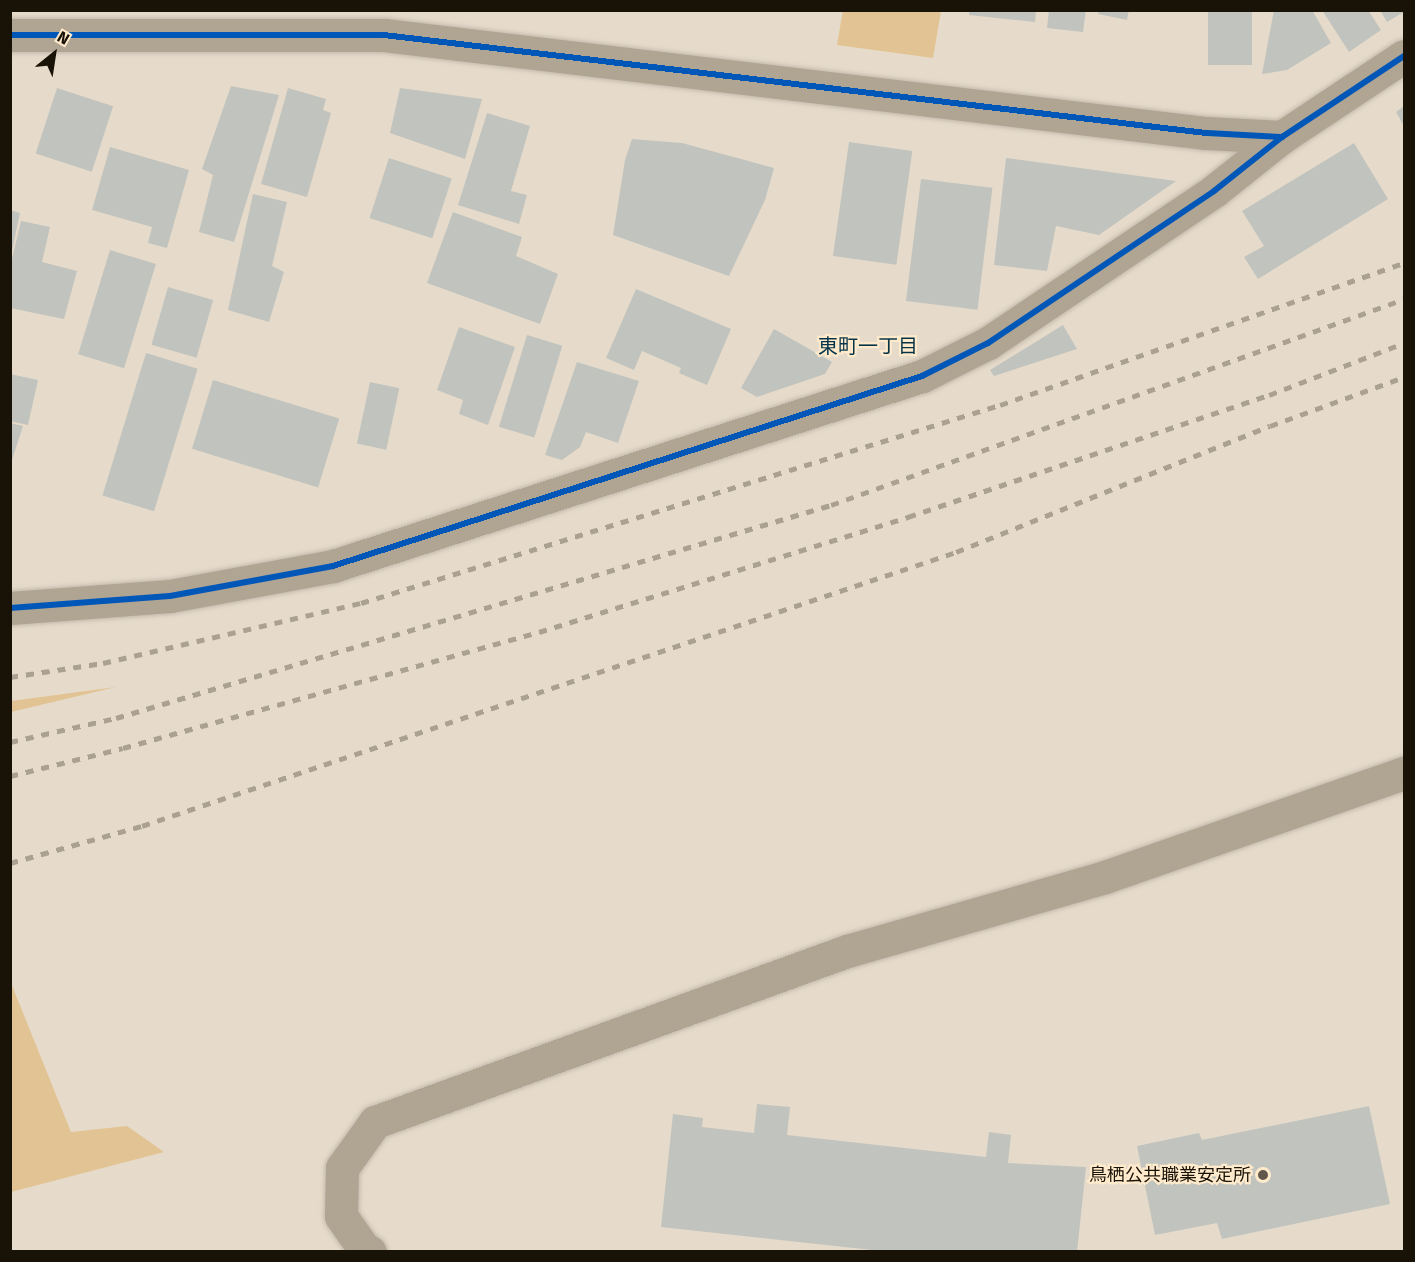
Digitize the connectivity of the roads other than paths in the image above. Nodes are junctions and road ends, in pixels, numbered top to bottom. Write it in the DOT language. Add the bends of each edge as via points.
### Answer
graph roads {
  1 [pos="10,35"];
  2 [pos="1404,56"];
  3 [pos="1282,137"];
  4 [pos="10,608"];
  5 [pos="1404,773"];
  6 [pos="370,1251"];
  1 -- 3 [label="street" via="384,35 1206,133"];
  2 -- 3 [label="street"];
  3 -- 4 [label="street" via="1214,191 987,344 922,376 333,567 170,596"];
  5 -- 6 [label="street" via="1105,877 847,951 375,1122 342,1168 341,1216 364,1249"];
}
